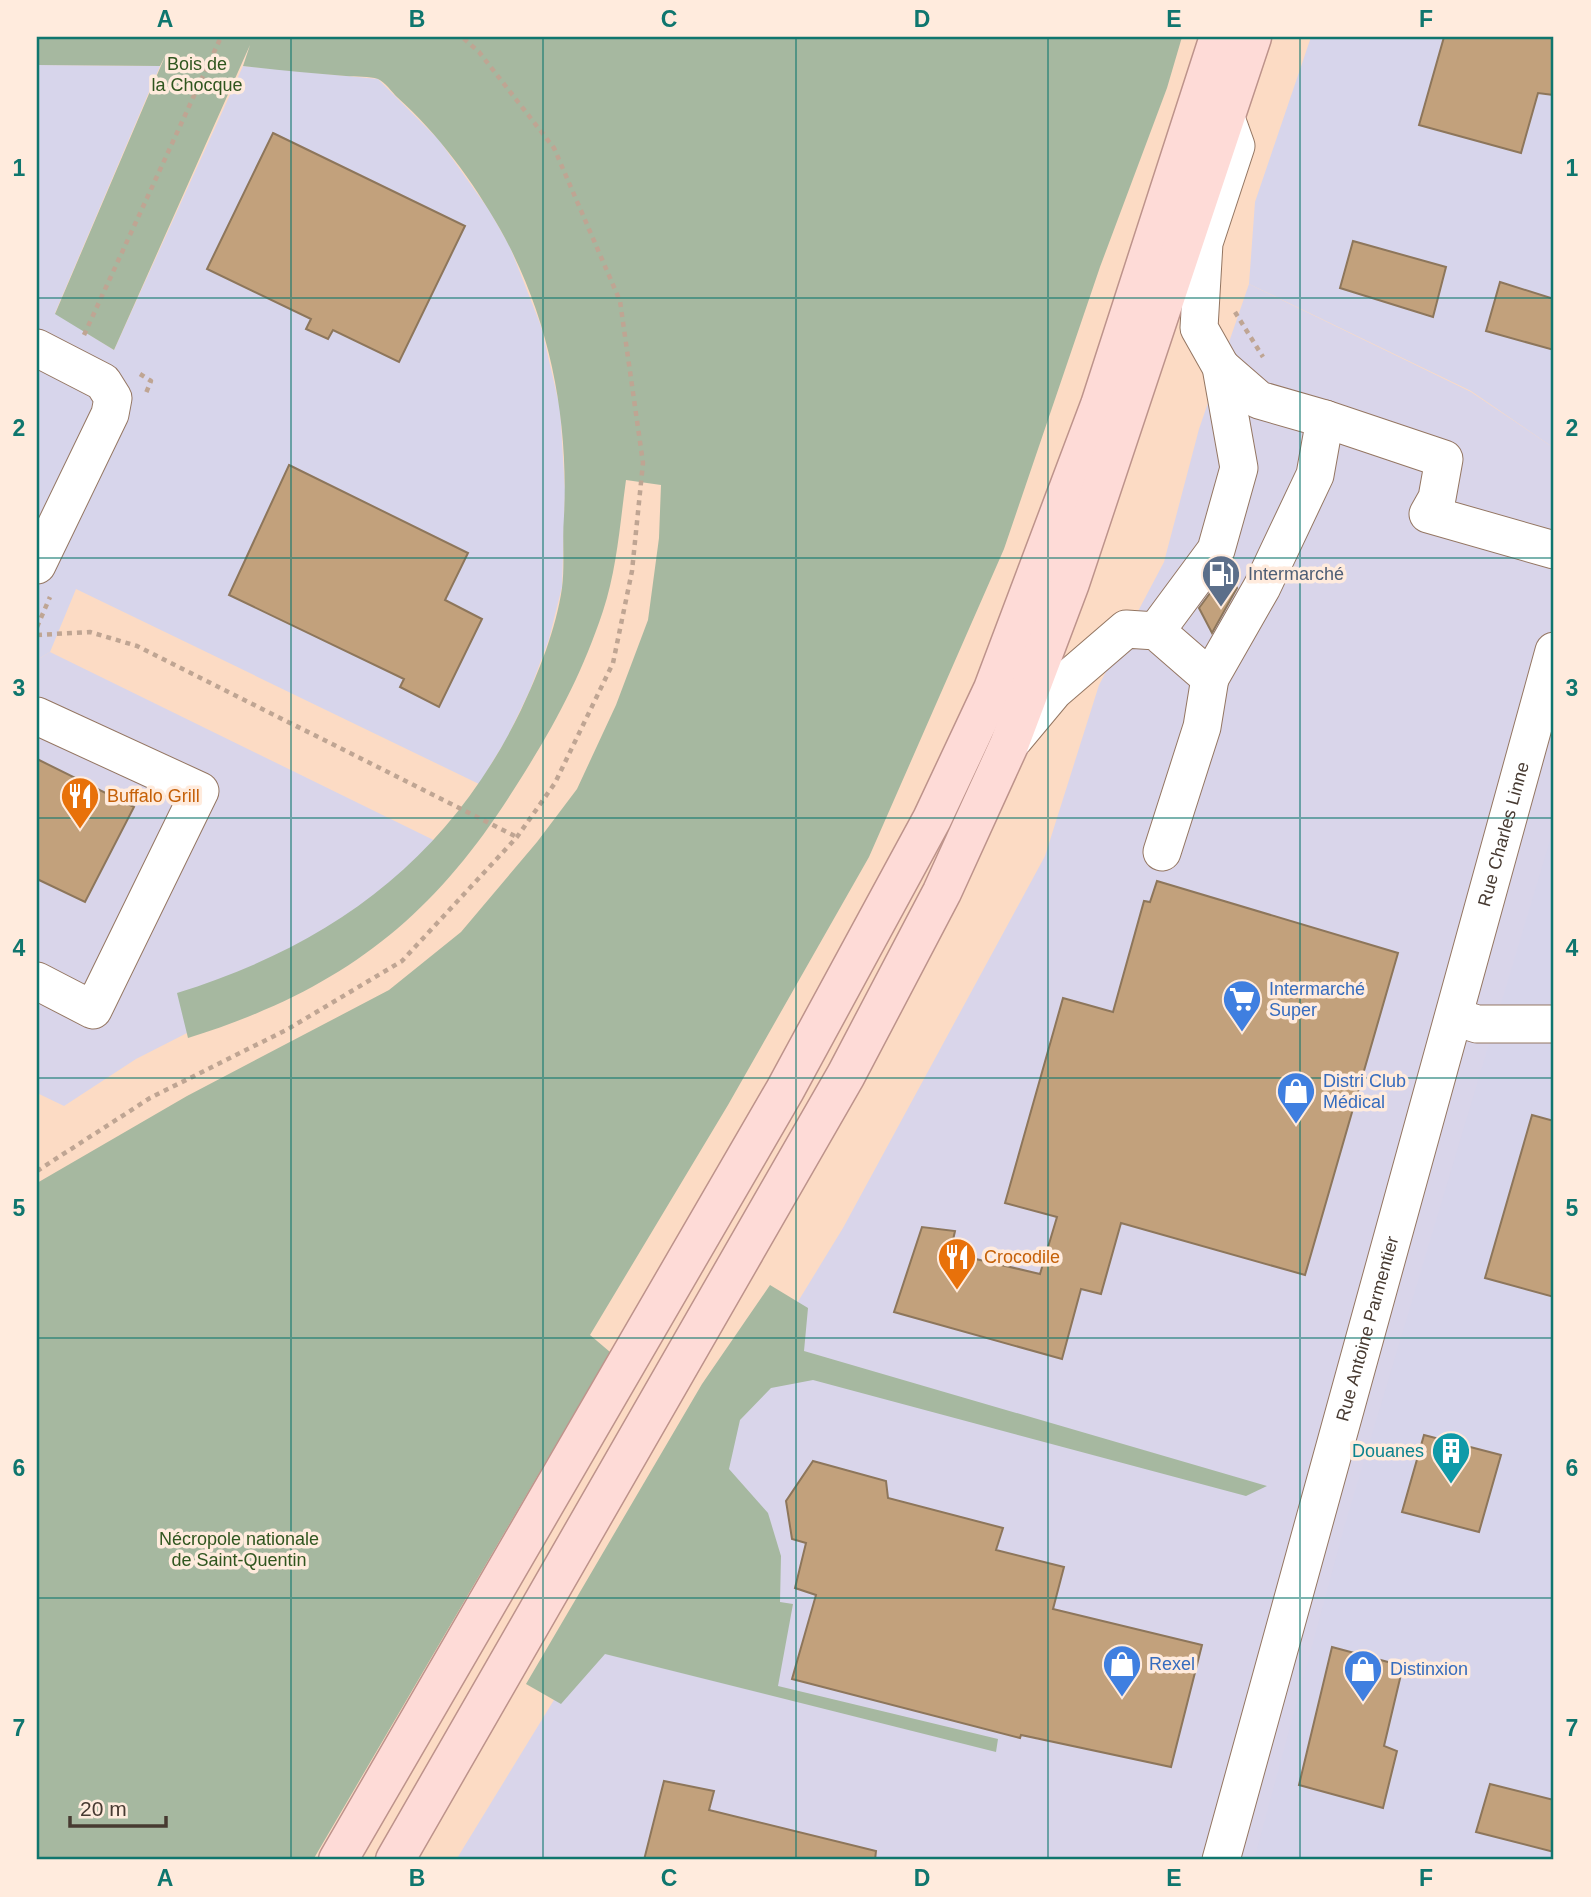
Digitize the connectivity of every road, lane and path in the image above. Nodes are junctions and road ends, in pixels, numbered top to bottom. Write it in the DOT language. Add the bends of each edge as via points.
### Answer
graph roads {
  1 [pos="221,37"];
  2 [pos="462,37"];
  3 [pos="1219,37"];
  4 [pos="1252,37"];
  5 [pos="1226,118"];
  6 [pos="37,348"];
  7 [pos="71,364"];
  8 [pos="1221,367"];
  9 [pos="1325,419"];
  10 [pos="1554,550"];
  11 [pos="37,565"];
  12 [pos="1156,631"];
  13 [pos="37,635"];
  14 [pos="1554,651"];
  15 [pos="1210,678"];
  16 [pos="37,716"];
  17 [pos="1009,745"];
  18 [pos="517,837"];
  19 [pos="1162,852"];
  20 [pos="37,981"];
  21 [pos="1455,1017"];
  22 [pos="1554,1024"];
  23 [pos="37,1171"];
  24 [pos="338,1860"];
  25 [pos="395,1860"];
  26 [pos="1221,1860"];
  1 -- 7 [label="path"];
  2 -- 18 [label="path" via="479,52 554,148 620,301 643,463 632,570 613,663 555,783"];
  3 -- 24 [label="main road" via="1086,442 993,689 932,819 785,1090"];
  4 -- 5 [label="main road"];
  5 -- 8 [label="street" via="1236,146 1204,243 1199,328"];
  5 -- 17 [label="main road" via="1070,583"];
  6 -- 7 [label="street"];
  7 -- 11 [label="street" via="103,382 113,398 110,414"];
  8 -- 9 [label="street" via="1259,400"];
  8 -- 12 [label="street" via="1239,468 1216,550"];
  9 -- 10 [label="street" via="1444,459 1437,498 1428,514"];
  9 -- 15 [label="street" via="1315,475 1262,587"];
  12 -- 15 [label="street"];
  12 -- 17 [label="street" via="1126,629 1054,691"];
  13 -- 18 [label="path" via="90,632 137,646"];
  14 -- 21 [label="street, Rue Charles Linne"];
  15 -- 19 [label="street" via="1202,727"];
  16 -- 20 [label="street" via="200,791 93,1010"];
  17 -- 25 [label="main road" via="890,996"];
  18 -- 23 [label="path" via="402,961 288,1029 149,1098"];
  21 -- 22 [label="street" via="1477,1024"];
  21 -- 26 [label="street, Rue Antoine Parmentier"];
}
